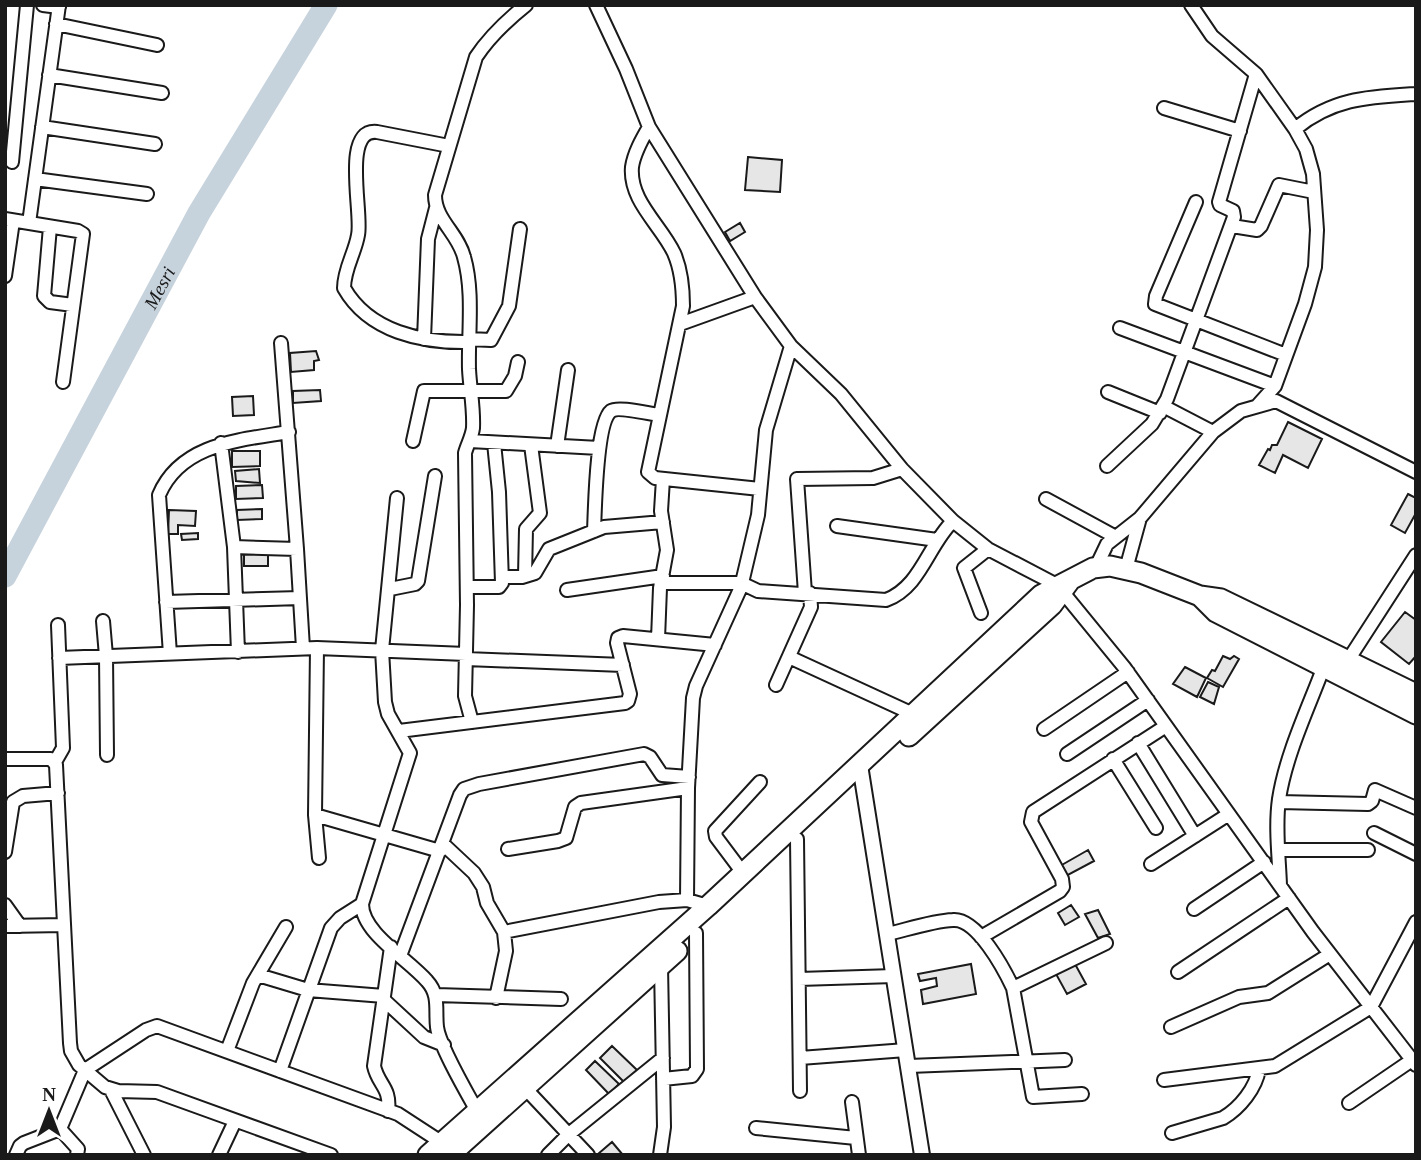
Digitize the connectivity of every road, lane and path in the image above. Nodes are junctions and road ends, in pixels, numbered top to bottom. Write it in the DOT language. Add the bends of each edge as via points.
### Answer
graph roads {
  1 [pos="27,5"];
  2 [pos="43,5"];
  3 [pos="526,5"];
  4 [pos="596,5"];
  5 [pos="1191,5"];
  6 [pos="59,6"];
  7 [pos="56,24"];
  8 [pos="156,45"];
  9 [pos="1256,74"];
  10 [pos="49,75"];
  11 [pos="162,93"];
  12 [pos="1416,94"];
  13 [pos="1164,108"];
  14 [pos="42,127"];
  15 [pos="649,127"];
  16 [pos="1295,129"];
  17 [pos="1240,131"];
  18 [pos="155,144"];
  19 [pos="449,146"];
  20 [pos="12,162"];
  21 [pos="35,178"];
  22 [pos="1314,192"];
  23 [pos="148,194"];
  24 [pos="1196,202"];
  25 [pos="436,208"];
  26 [pos="9,220"];
  27 [pos="29,223"];
  28 [pos="1232,226"];
  29 [pos="50,227"];
  30 [pos="520,229"];
  31 [pos="5,274"];
  32 [pos="755,297"];
  33 [pos="73,305"];
  34 [pos="1196,320"];
  35 [pos="680,324"];
  36 [pos="1120,328"];
  37 [pos="424,340"];
  38 [pos="469,341"];
  39 [pos="281,343"];
  40 [pos="791,345"];
  41 [pos="1183,353"];
  42 [pos="1286,355"];
  43 [pos="518,362"];
  44 [pos="568,370"];
  45 [pos="63,382"];
  46 [pos="1275,386"];
  47 [pos="471,390"];
  48 [pos="1108,392"];
  49 [pos="1257,406"];
  50 [pos="1162,410"];
  51 [pos="660,415"];
  52 [pos="289,432"];
  53 [pos="1213,432"];
  54 [pos="413,441"];
  55 [pos="470,441"];
  56 [pos="221,443"];
  57 [pos="494,443"];
  58 [pos="531,444"];
  59 [pos="557,446"];
  60 [pos="599,448"];
  61 [pos="1107,466"];
  62 [pos="902,469"];
  63 [pos="1416,472"];
  64 [pos="435,476"];
  65 [pos="663,479"];
  66 [pos="760,489"];
  67 [pos="397,499"];
  68 [pos="1046,499"];
  69 [pos="1140,518"];
  70 [pos="953,521"];
  71 [pos="663,522"];
  72 [pos="837,526"];
  73 [pos="594,531"];
  74 [pos="1114,536"];
  75 [pos="937,540"];
  76 [pos="234,547"];
  77 [pos="988,549"];
  78 [pos="297,550"];
  79 [pos="1416,555"];
  80 [pos="1096,567"];
  81 [pos="1126,569"];
  82 [pos="525,576"];
  83 [pos="502,577"];
  84 [pos="662,579"];
  85 [pos="1064,585"];
  86 [pos="467,587"];
  87 [pos="740,588"];
  88 [pos="390,589"];
  89 [pos="567,590"];
  90 [pos="807,593"];
  91 [pos="300,598"];
  92 [pos="237,601"];
  93 [pos="166,603"];
  94 [pos="981,613"];
  95 [pos="103,621"];
  96 [pos="58,625"];
  97 [pos="658,639"];
  98 [pos="384,642"];
  99 [pos="715,645"];
  100 [pos="303,648"];
  101 [pos="317,648"];
  102 [pos="238,652"];
  103 [pos="170,654"];
  104 [pos="106,656"];
  105 [pos="466,656"];
  106 [pos="789,657"];
  107 [pos="59,658"];
  108 [pos="623,665"];
  109 [pos="1337,667"];
  110 [pos="1128,671"];
  111 [pos="776,685"];
  112 [pos="1416,694"];
  113 [pos="1147,700"];
  114 [pos="914,714"];
  115 [pos="1416,714"];
  116 [pos="472,722"];
  117 [pos="1166,726"];
  118 [pos="1044,729"];
  119 [pos="399,731"];
  120 [pos="1138,743"];
  121 [pos="1067,754"];
  122 [pos="107,755"];
  123 [pos="5,759"];
  124 [pos="1112,759"];
  125 [pos="55,762"];
  126 [pos="861,772"];
  127 [pos="760,782"];
  128 [pos="689,783"];
  129 [pos="58,793"];
  130 [pos="1279,802"];
  131 [pos="1416,808"];
  132 [pos="1229,814"];
  133 [pos="315,815"];
  134 [pos="7,826"];
  135 [pos="1156,828"];
  136 [pos="1374,833"];
  137 [pos="385,835"];
  138 [pos="1195,836"];
  139 [pos="797,839"];
  140 [pos="441,847"];
  141 [pos="508,849"];
  142 [pos="1279,850"];
  143 [pos="1368,850"];
  144 [pos="5,852"];
  145 [pos="1416,854"];
  146 [pos="319,858"];
  147 [pos="1264,862"];
  148 [pos="1151,864"];
  149 [pos="743,873"];
  150 [pos="1280,886"];
  151 [pos="1289,898"];
  152 [pos="687,900"];
  153 [pos="362,904"];
  154 [pos="5,905"];
  155 [pos="708,906"];
  156 [pos="1194,909"];
  157 [pos="1416,922"];
  158 [pos="64,925"];
  159 [pos="5,926"];
  160 [pos="20,926"];
  161 [pos="286,927"];
  162 [pos="504,932"];
  163 [pos="696,933"];
  164 [pos="888,934"];
  165 [pos="981,937"];
  166 [pos="1106,943"];
  167 [pos="396,951"];
  168 [pos="1330,954"];
  169 [pos="661,966"];
  170 [pos="1178,972"];
  171 [pos="258,975"];
  172 [pos="894,976"];
  173 [pos="799,979"];
  174 [pos="1013,988"];
  175 [pos="308,990"];
  176 [pos="436,995"];
  177 [pos="384,998"];
  178 [pos="496,998"];
  179 [pos="561,999"];
  180 [pos="1371,1007"];
  181 [pos="1171,1027"];
  182 [pos="444,1045"];
  183 [pos="906,1049"];
  184 [pos="227,1051"];
  185 [pos="663,1058"];
  186 [pos="800,1058"];
  187 [pos="1065,1060"];
  188 [pos="1027,1062"];
  189 [pos="1414,1063"];
  190 [pos="909,1066"];
  191 [pos="1259,1069"];
  192 [pos="85,1070"];
  193 [pos="280,1071"];
  194 [pos="663,1079"];
  195 [pos="1164,1080"];
  196 [pos="525,1088"];
  197 [pos="111,1090"];
  198 [pos="800,1091"];
  199 [pos="1082,1094"];
  200 [pos="852,1102"];
  201 [pos="1349,1103"];
  202 [pos="388,1111"];
  203 [pos="477,1111"];
  204 [pos="235,1121"];
  205 [pos="755,1128"];
  206 [pos="60,1129"];
  207 [pos="1172,1133"];
  208 [pos="569,1134"];
  209 [pos="856,1138"];
  210 [pos="439,1151"];
  211 [pos="16,1155"];
  212 [pos="77,1155"];
  213 [pos="144,1155"];
  214 [pos="219,1155"];
  215 [pos="331,1155"];
  216 [pos="548,1155"];
  217 [pos="588,1155"];
  218 [pos="660,1155"];
  219 [pos="859,1155"];
  220 [pos="922,1155"];
  1 -- 20 [label="street"];
  2 -- 6 [label="street"];
  3 -- 19 [label="street" via="486,40 476,57"];
  4 -- 15 [label="street"];
  5 -- 9 [label="street" via="1212,36"];
  6 -- 7 [label="street"];
  7 -- 8 [label="street"];
  7 -- 10 [label="street"];
  9 -- 16 [label="street"];
  9 -- 17 [label="street"];
  10 -- 11 [label="street"];
  10 -- 14 [label="street"];
  12 -- 16 [label="street" via="1363,97 1315,113"];
  13 -- 17 [label="street"];
  14 -- 18 [label="street"];
  14 -- 21 [label="street"];
  15 -- 32 [label="street"];
  15 -- 35 [label="street" via="634,157 632,178 639,198 674,253 683,292"];
  16 -- 22 [label="street" via="1306,149"];
  17 -- 28 [label="street" via="1219,202 1234,213"];
  19 -- 25 [label="street" via="435,195"];
  19 -- 37 [label="street" via="371,131 362,136 356,165 358,235 344,288 368,316"];
  21 -- 23 [label="street"];
  21 -- 27 [label="street"];
  22 -- 28 [label="street" via="1279,185 1257,230"];
  22 -- 42 [label="street" via="1315,267"];
  24 -- 34 [label="street" via="1154,301"];
  25 -- 37 [label="street" via="428,239"];
  25 -- 38 [label="street" via="464,256"];
  26 -- 27 [label="street"];
  26 -- 31 [label="street"];
  27 -- 29 [label="street"];
  28 -- 34 [label="street"];
  29 -- 33 [label="street" via="44,296 50,302"];
  29 -- 33 [label="street" via="83,234"];
  30 -- 38 [label="street" via="509,306 491,340"];
  32 -- 35 [label="street"];
  32 -- 40 [label="street"];
  33 -- 45 [label="street"];
  34 -- 41 [label="street"];
  34 -- 42 [label="street"];
  35 -- 51 [label="street"];
  36 -- 41 [label="street"];
  37 -- 38 [label="street"];
  38 -- 47 [label="street"];
  39 -- 52 [label="street"];
  40 -- 62 [label="street" via="841,394"];
  40 -- 66 [label="street" via="766,430"];
  41 -- 46 [label="street"];
  41 -- 50 [label="street"];
  42 -- 46 [label="street"];
  43 -- 47 [label="street" via="506,391"];
  44 -- 59 [label="street"];
  46 -- 49 [label="street"];
  47 -- 54 [label="street" via="424,391"];
  47 -- 55 [label="street"];
  48 -- 50 [label="street"];
  49 -- 53 [label="street" via="1241,411"];
  49 -- 63 [label="street" via="1276,401"];
  50 -- 53 [label="street"];
  50 -- 61 [label="street"];
  51 -- 60 [label="street" via="613,410"];
  51 -- 65 [label="street" via="648,472"];
  52 -- 56 [label="street"];
  52 -- 78 [label="street"];
  53 -- 69 [label="street"];
  55 -- 57 [label="street"];
  55 -- 86 [label="street" via="465,453"];
  56 -- 76 [label="street"];
  56 -- 93 [label="street" via="192,456 173,473 159,495"];
  57 -- 58 [label="street"];
  57 -- 83 [label="street"];
  58 -- 59 [label="street"];
  58 -- 82 [label="street" via="540,513 526,529"];
  59 -- 60 [label="street"];
  60 -- 73 [label="street"];
  62 -- 70 [label="street"];
  62 -- 90 [label="street" via="873,478 797,479"];
  64 -- 88 [label="street" via="418,581"];
  65 -- 66 [label="street"];
  65 -- 71 [label="street"];
  66 -- 87 [label="street"];
  67 -- 88 [label="street"];
  68 -- 74 [label="street"];
  69 -- 74 [label="street"];
  69 -- 81 [label="street"];
  70 -- 75 [label="street"];
  70 -- 77 [label="street"];
  71 -- 73 [label="street"];
  71 -- 84 [label="street" via="667,550"];
  72 -- 75 [label="street"];
  73 -- 82 [label="street" via="550,550 535,573"];
  74 -- 80 [label="street"];
  75 -- 90 [label="street" via="918,574 897,596 875,600"];
  76 -- 78 [label="street"];
  76 -- 92 [label="street"];
  77 -- 85 [label="street"];
  77 -- 94 [label="street" via="964,568"];
  78 -- 91 [label="street"];
  79 -- 109 [label="street"];
  80 -- 81 [label="main road"];
  80 -- 85 [label="main road"];
  81 -- 109 [label="main road" via="1221,599"];
  82 -- 83 [label="street"];
  83 -- 86 [label="street" via="499,587"];
  84 -- 87 [label="street"];
  84 -- 89 [label="street"];
  84 -- 97 [label="street"];
  85 -- 110 [label="street"];
  85 -- 114 [label="main road" via="1041,595"];
  85 -- 126 [label="main road" via="1052,605"];
  86 -- 105 [label="street"];
  87 -- 90 [label="street"];
  87 -- 99 [label="street"];
  88 -- 98 [label="street"];
  90 -- 106 [label="street" via="811,607"];
  91 -- 92 [label="street"];
  91 -- 100 [label="street"];
  92 -- 93 [label="street"];
  92 -- 102 [label="street"];
  93 -- 103 [label="street"];
  95 -- 104 [label="street"];
  96 -- 107 [label="street"];
  97 -- 99 [label="street"];
  97 -- 108 [label="street" via="618,638"];
  98 -- 101 [label="street"];
  98 -- 105 [label="street"];
  98 -- 119 [label="street" via="386,709"];
  99 -- 128 [label="street" via="693,698"];
  100 -- 101 [label="street"];
  100 -- 102 [label="street"];
  101 -- 133 [label="street"];
  102 -- 103 [label="street"];
  103 -- 104 [label="street"];
  104 -- 107 [label="street"];
  104 -- 122 [label="street"];
  105 -- 108 [label="street"];
  105 -- 116 [label="street" via="465,696"];
  106 -- 111 [label="street"];
  106 -- 114 [label="street"];
  107 -- 125 [label="street" via="63,748"];
  108 -- 116 [label="street" via="630,694 625,704"];
  109 -- 112 [label="main road"];
  109 -- 115 [label="main road"];
  109 -- 130 [label="street" via="1288,764"];
  110 -- 113 [label="street"];
  110 -- 118 [label="street"];
  113 -- 117 [label="street"];
  113 -- 121 [label="street"];
  114 -- 126 [label="main road"];
  116 -- 119 [label="street"];
  117 -- 120 [label="street"];
  117 -- 132 [label="street"];
  119 -- 137 [label="street" via="410,753"];
  120 -- 124 [label="street"];
  120 -- 138 [label="street"];
  123 -- 125 [label="street"];
  124 -- 135 [label="street"];
  124 -- 165 [label="street" via="1031,815 1063,887"];
  125 -- 129 [label="street"];
  126 -- 139 [label="main road"];
  126 -- 149 [label="main road"];
  126 -- 164 [label="street"];
  127 -- 149 [label="street" via="715,834"];
  128 -- 140 [label="street" via="662,775 643,754 471,786 460,795"];
  128 -- 141 [label="street" via="581,803 575,807 566,838"];
  128 -- 152 [label="street"];
  129 -- 134 [label="street" via="18,798"];
  129 -- 158 [label="street"];
  130 -- 131 [label="street" via="1368,804 1375,790"];
  130 -- 142 [label="street"];
  132 -- 138 [label="street"];
  132 -- 147 [label="street"];
  133 -- 137 [label="street"];
  133 -- 146 [label="street"];
  134 -- 144 [label="street"];
  136 -- 145 [label="street"];
  137 -- 140 [label="street"];
  137 -- 153 [label="street"];
  138 -- 148 [label="street"];
  139 -- 163 [label="main road"];
  139 -- 173 [label="street"];
  140 -- 162 [label="street" via="474,873"];
  140 -- 167 [label="street"];
  142 -- 143 [label="street"];
  142 -- 150 [label="street"];
  147 -- 150 [label="street"];
  147 -- 156 [label="street"];
  149 -- 155 [label="main road"];
  150 -- 151 [label="street"];
  151 -- 168 [label="street"];
  151 -- 170 [label="street"];
  152 -- 155 [label="street"];
  152 -- 162 [label="street" via="638,905"];
  153 -- 167 [label="street" via="366,921"];
  153 -- 175 [label="street" via="331,928"];
  154 -- 160 [label="street"];
  155 -- 203 [label="main road"];
  157 -- 180 [label="street"];
  158 -- 160 [label="street"];
  158 -- 192 [label="street" via="71,1051"];
  159 -- 160 [label="street"];
  161 -- 171 [label="street"];
  162 -- 178 [label="street" via="506,951"];
  163 -- 169 [label="main road"];
  163 -- 194 [label="street" via="697,1069 692,1076"];
  164 -- 165 [label="street" via="954,920 970,924"];
  164 -- 172 [label="street"];
  165 -- 174 [label="street"];
  166 -- 174 [label="street"];
  167 -- 176 [label="street"];
  167 -- 177 [label="street"];
  168 -- 180 [label="street"];
  168 -- 181 [label="street" via="1268,993 1239,997"];
  169 -- 185 [label="street"];
  169 -- 196 [label="main road"];
  171 -- 175 [label="street"];
  171 -- 184 [label="street"];
  172 -- 173 [label="street"];
  172 -- 183 [label="street"];
  173 -- 186 [label="street"];
  174 -- 188 [label="street"];
  175 -- 177 [label="street"];
  175 -- 193 [label="street"];
  176 -- 178 [label="street"];
  176 -- 182 [label="street" via="437,1027"];
  177 -- 182 [label="street" via="424,1037"];
  177 -- 202 [label="street" via="374,1066 387,1089"];
  178 -- 179 [label="street"];
  180 -- 189 [label="street"];
  180 -- 191 [label="street" via="1283,1063"];
  182 -- 203 [label="street"];
  183 -- 186 [label="street"];
  183 -- 190 [label="street"];
  184 -- 192 [label="street" via="157,1026"];
  184 -- 193 [label="street"];
  185 -- 194 [label="street"];
  185 -- 208 [label="street"];
  186 -- 198 [label="street"];
  187 -- 188 [label="street"];
  188 -- 190 [label="street"];
  188 -- 199 [label="street" via="1034,1097"];
  189 -- 201 [label="street"];
  190 -- 220 [label="street"];
  191 -- 195 [label="street"];
  191 -- 207 [label="street" via="1253,1086 1231,1113"];
  192 -- 197 [label="street"];
  192 -- 206 [label="street"];
  193 -- 202 [label="street"];
  194 -- 218 [label="street"];
  196 -- 208 [label="street"];
  196 -- 210 [label="main road"];
  197 -- 204 [label="street" via="156,1092"];
  197 -- 213 [label="street"];
  200 -- 209 [label="street"];
  202 -- 210 [label="street" via="406,1118"];
  203 -- 210 [label="main road"];
  204 -- 214 [label="street"];
  204 -- 215 [label="street"];
  205 -- 209 [label="street"];
  206 -- 211 [label="street" via="24,1143"];
  206 -- 212 [label="street" via="78,1149"];
  208 -- 216 [label="street"];
  208 -- 217 [label="street"];
  209 -- 219 [label="street"];
}
